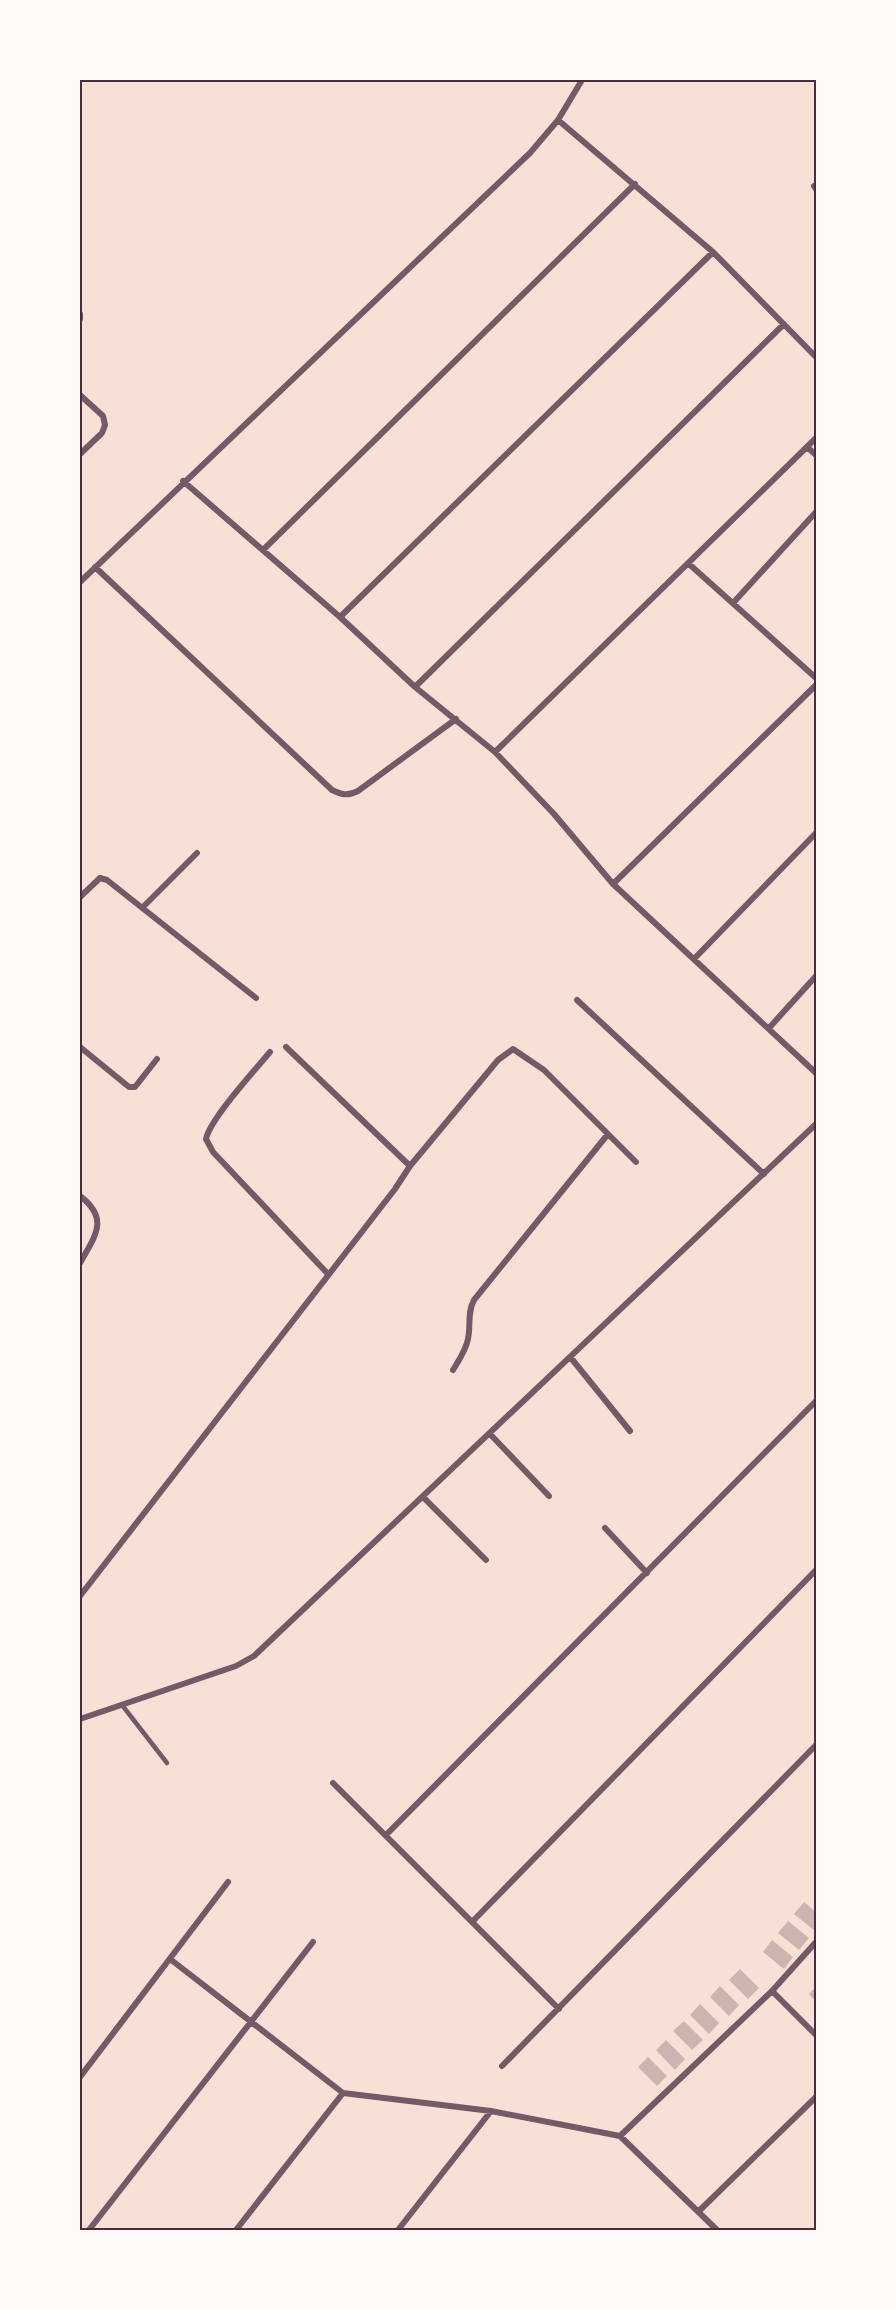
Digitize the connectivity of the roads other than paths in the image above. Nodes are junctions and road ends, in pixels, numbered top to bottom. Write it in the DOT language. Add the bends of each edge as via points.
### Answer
graph roads {
  1 [pos="582,80"];
  2 [pos="558,120"];
  3 [pos="635,184"];
  4 [pos="713,252"];
  5 [pos="80,314"];
  6 [pos="80,319"];
  7 [pos="784,324"];
  8 [pos="816,357"];
  9 [pos="80,395"];
  10 [pos="816,438"];
  11 [pos="808,448"];
  12 [pos="80,454"];
  13 [pos="816,455"];
  14 [pos="183,481"];
  15 [pos="816,512"];
  16 [pos="263,550"];
  17 [pos="690,564"];
  18 [pos="95,567"];
  19 [pos="80,582"];
  20 [pos="734,602"];
  21 [pos="340,617"];
  22 [pos="816,678"];
  23 [pos="816,685"];
  24 [pos="415,687"];
  25 [pos="456,719"];
  26 [pos="495,752"];
  27 [pos="816,833"];
  28 [pos="197,853"];
  29 [pos="613,884"];
  30 [pos="80,897"];
  31 [pos="142,908"];
  32 [pos="694,959"];
  33 [pos="816,976"];
  34 [pos="256,998"];
  35 [pos="577,1000"];
  36 [pos="768,1028"];
  37 [pos="80,1047"];
  38 [pos="286,1047"];
  39 [pos="270,1052"];
  40 [pos="157,1059"];
  41 [pos="816,1073"];
  42 [pos="816,1124"];
  43 [pos="608,1134"];
  44 [pos="636,1162"];
  45 [pos="410,1166"];
  46 [pos="765,1174"];
  47 [pos="80,1196"];
  48 [pos="80,1263"];
  49 [pos="328,1274"];
  50 [pos="571,1358"];
  51 [pos="453,1370"];
  52 [pos="816,1401"];
  53 [pos="630,1431"];
  54 [pos="490,1434"];
  55 [pos="423,1497"];
  56 [pos="549,1497"];
  57 [pos="605,1528"];
  58 [pos="486,1560"];
  59 [pos="816,1570"];
  60 [pos="647,1573"];
  61 [pos="80,1596"];
  62 [pos="122,1705"];
  63 [pos="80,1719"];
  64 [pos="816,1745"];
  65 [pos="166,1763"];
  66 [pos="333,1783"];
  67 [pos="386,1835"];
  68 [pos="228,1882"];
  69 [pos="472,1922"];
  70 [pos="313,1942"];
  71 [pos="816,1942"];
  72 [pos="170,1959"];
  73 [pos="772,1991"];
  74 [pos="559,2009"];
  75 [pos="252,2023"];
  76 [pos="816,2035"];
  77 [pos="502,2066"];
  78 [pos="80,2077"];
  79 [pos="343,2093"];
  80 [pos="816,2097"];
  81 [pos="491,2110"];
  82 [pos="620,2136"];
  83 [pos="698,2212"];
  84 [pos="90,2230"];
  85 [pos="236,2230"];
  86 [pos="398,2230"];
  87 [pos="717,2230"];
  1 -- 2 [label="street"];
  2 -- 3 [label="street"];
  2 -- 14 [label="street" via="530,153"];
  3 -- 4 [label="street"];
  3 -- 16 [label="street"];
  4 -- 7 [label="street"];
  4 -- 21 [label="street"];
  5 -- 6 [label="street"];
  7 -- 8 [label="street"];
  7 -- 24 [label="street"];
  9 -- 12 [label="street" via="103,416 105,425"];
  10 -- 11 [label="street"];
  11 -- 13 [label="street"];
  11 -- 17 [label="street"];
  14 -- 16 [label="street"];
  14 -- 18 [label="street"];
  15 -- 20 [label="street"];
  16 -- 21 [label="street"];
  17 -- 20 [label="street"];
  17 -- 26 [label="street"];
  18 -- 19 [label="street"];
  18 -- 25 [label="street" via="332,790 341,794 358,791"];
  20 -- 22 [label="street"];
  21 -- 24 [label="street"];
  23 -- 29 [label="street"];
  24 -- 25 [label="street"];
  25 -- 26 [label="street"];
  26 -- 29 [label="street"];
  27 -- 32 [label="street"];
  28 -- 31 [label="street"];
  29 -- 32 [label="street"];
  30 -- 31 [label="street" via="100,878"];
  31 -- 34 [label="street"];
  32 -- 36 [label="street"];
  33 -- 36 [label="street"];
  35 -- 46 [label="street"];
  36 -- 41 [label="street"];
  37 -- 40 [label="street" via="129,1087 135,1087"];
  38 -- 45 [label="street"];
  39 -- 49 [label="street" via="214,1122 206,1139 213,1152"];
  42 -- 46 [label="street"];
  43 -- 44 [label="street"];
  43 -- 45 [label="street" via="544,1070 513,1049 498,1060"];
  43 -- 51 [label="street" via="474,1300 469,1310 467,1345"];
  45 -- 49 [label="street"];
  46 -- 50 [label="street"];
  47 -- 48 [label="street" via="98,1222"];
  49 -- 61 [label="street"];
  50 -- 53 [label="street"];
  50 -- 54 [label="street"];
  52 -- 60 [label="street"];
  54 -- 55 [label="street"];
  54 -- 56 [label="street"];
  55 -- 58 [label="street"];
  55 -- 62 [label="street" via="254,1656 237,1666"];
  57 -- 60 [label="street"];
  59 -- 69 [label="street"];
  60 -- 67 [label="street"];
  62 -- 63 [label="street"];
  62 -- 65 [label="lane"];
  64 -- 74 [label="street"];
  66 -- 67 [label="street"];
  67 -- 69 [label="street"];
  68 -- 72 [label="street"];
  69 -- 74 [label="street"];
  70 -- 75 [label="street"];
  71 -- 73 [label="street"];
  72 -- 75 [label="street"];
  72 -- 78 [label="street"];
  73 -- 76 [label="street"];
  73 -- 82 [label="street"];
  74 -- 77 [label="street"];
  75 -- 79 [label="street"];
  75 -- 84 [label="street"];
  79 -- 81 [label="street"];
  79 -- 85 [label="street"];
  80 -- 83 [label="street"];
  81 -- 82 [label="street"];
  81 -- 86 [label="street"];
  82 -- 83 [label="street"];
  83 -- 87 [label="street"];
}
